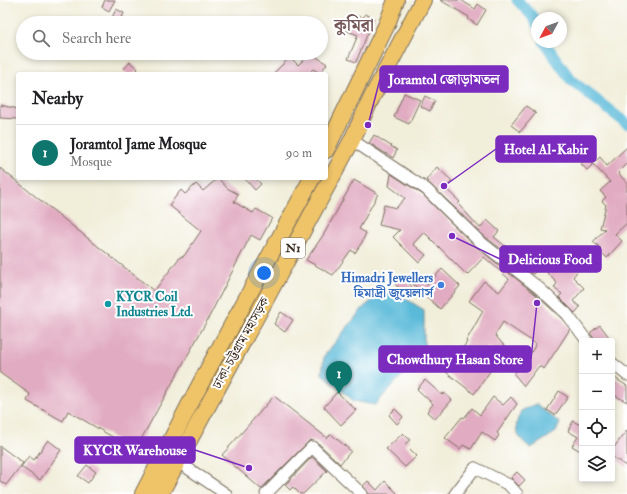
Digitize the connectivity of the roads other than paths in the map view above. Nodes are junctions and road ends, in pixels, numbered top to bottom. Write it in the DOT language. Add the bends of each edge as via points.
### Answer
graph roads {
  1 [pos="396,0"];
  2 [pos="423,0"];
  3 [pos="352,140"];
  4 [pos="328,146"];
  5 [pos="311,180"];
  6 [pos="585,338"];
  7 [pos="615,365"];
  8 [pos="627,375"];
  9 [pos="177,461"];
  10 [pos="143,494"];
  11 [pos="160,494"];
  12 [pos="226,494"];
  13 [pos="266,494"];
  14 [pos="362,494"];
  15 [pos="455,494"];
  16 [pos="517,494"];
  1 -- 4 [label="highway"];
  2 -- 3 [label="highway, ঢাকা-চট্টগ্রাম মহাসড়ক / N1"];
  3 -- 6 [label="street" via="426,189 478,240 539,288 567,314"];
  3 -- 9 [label="highway, ঢাকা-চট্টগ্রাম মহাসড়ক / N1"];
  5 -- 10 [label="highway, ঢাকা-চট্টগ্রাম মহাসড়ক / N1"];
  7 -- 8 [label="street"];
  9 -- 11 [label="highway, ঢাকা-চট্টগ্রাম মহাসড়ক / N1"];
  9 -- 12 [label="street"];
  13 -- 14 [label="street" via="312,448"];
  15 -- 16 [label="street" via="475,468 509,485"];
}
